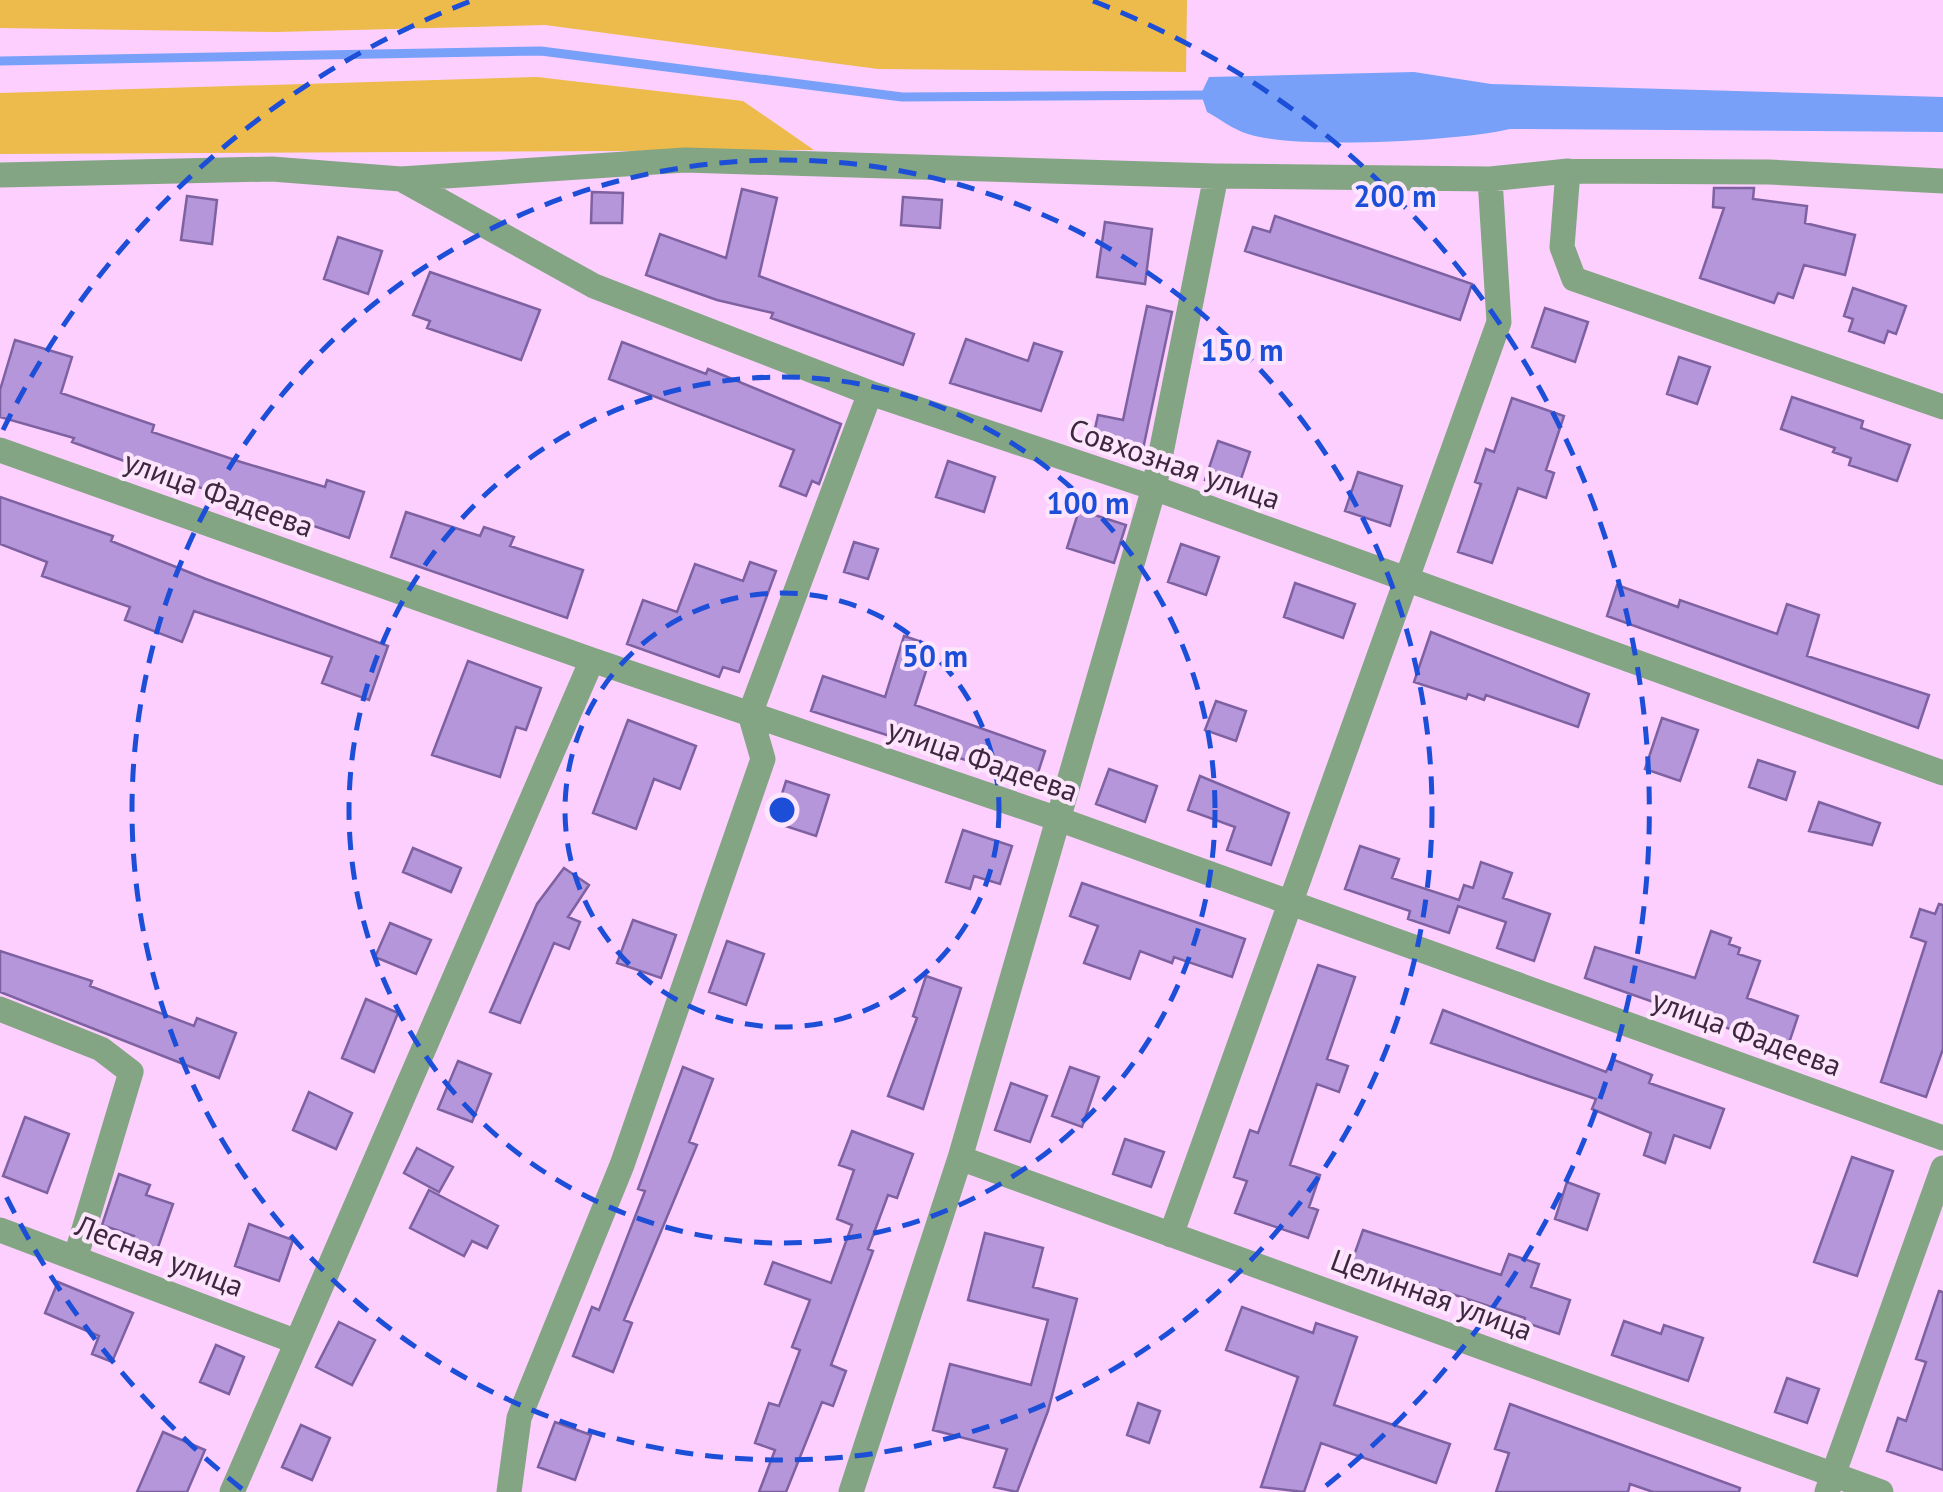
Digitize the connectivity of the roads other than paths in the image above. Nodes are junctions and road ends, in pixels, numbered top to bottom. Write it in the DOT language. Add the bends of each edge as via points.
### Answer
graph roads {
  1 [pos="1568,171"];
  2 [pos="0,175"];
  3 [pos="1216,176"];
  4 [pos="402,179"];
  5 [pos="1490,179"];
  6 [pos="1943,181"];
  7 [pos="870,394"];
  8 [pos="1943,407"];
  9 [pos="0,450"];
  10 [pos="1154,488"];
  11 [pos="1408,580"];
  12 [pos="592,660"];
  13 [pos="750,714"];
  14 [pos="1943,773"];
  15 [pos="1061,820"];
  16 [pos="1289,902"];
  17 [pos="0,1009"];
  18 [pos="1943,1138"];
  19 [pos="960,1158"];
  20 [pos="1943,1168"];
  21 [pos="0,1230"];
  22 [pos="1172,1234"];
  23 [pos="76,1256"];
  24 [pos="297,1342"];
  25 [pos="1830,1483"];
  26 [pos="232,1492"];
  27 [pos="509,1492"];
  28 [pos="851,1492"];
  29 [pos="1881,1492"];
  1 -- 5 [label="street"];
  1 -- 6 [label="street"];
  1 -- 8 [label="street" via="1562,247 1574,279"];
  2 -- 4 [label="street" via="272,169"];
  3 -- 4 [label="street" via="685,160"];
  3 -- 5 [label="street"];
  3 -- 10 [label="street"];
  4 -- 7 [label="street, Совхозная улица" via="594,286"];
  5 -- 11 [label="street" via="1499,322"];
  7 -- 10 [label="street, Совхозная улица"];
  7 -- 13 [label="street"];
  9 -- 12 [label="street, улица Фадеева"];
  10 -- 11 [label="street, Совхозная улица"];
  10 -- 15 [label="street"];
  11 -- 14 [label="street, Совхозная улица"];
  11 -- 16 [label="street"];
  12 -- 13 [label="street, улица Фадеева"];
  12 -- 24 [label="street"];
  13 -- 15 [label="street, улица Фадеева"];
  13 -- 27 [label="street" via="764,760 622,1165 519,1418"];
  15 -- 16 [label="street, улица Фадеева"];
  15 -- 19 [label="street"];
  16 -- 18 [label="street, улица Фадеева"];
  16 -- 22 [label="street"];
  17 -- 23 [label="street" via="101,1049 131,1072"];
  19 -- 22 [label="street, Целинная улица"];
  19 -- 28 [label="street"];
  20 -- 25 [label="street"];
  21 -- 23 [label="street, Лесная улица"];
  22 -- 25 [label="street, Целинная улица"];
  23 -- 24 [label="street, Лесная улица"];
  24 -- 26 [label="street"];
  25 -- 29 [label="street, Целинная улица"];
}
